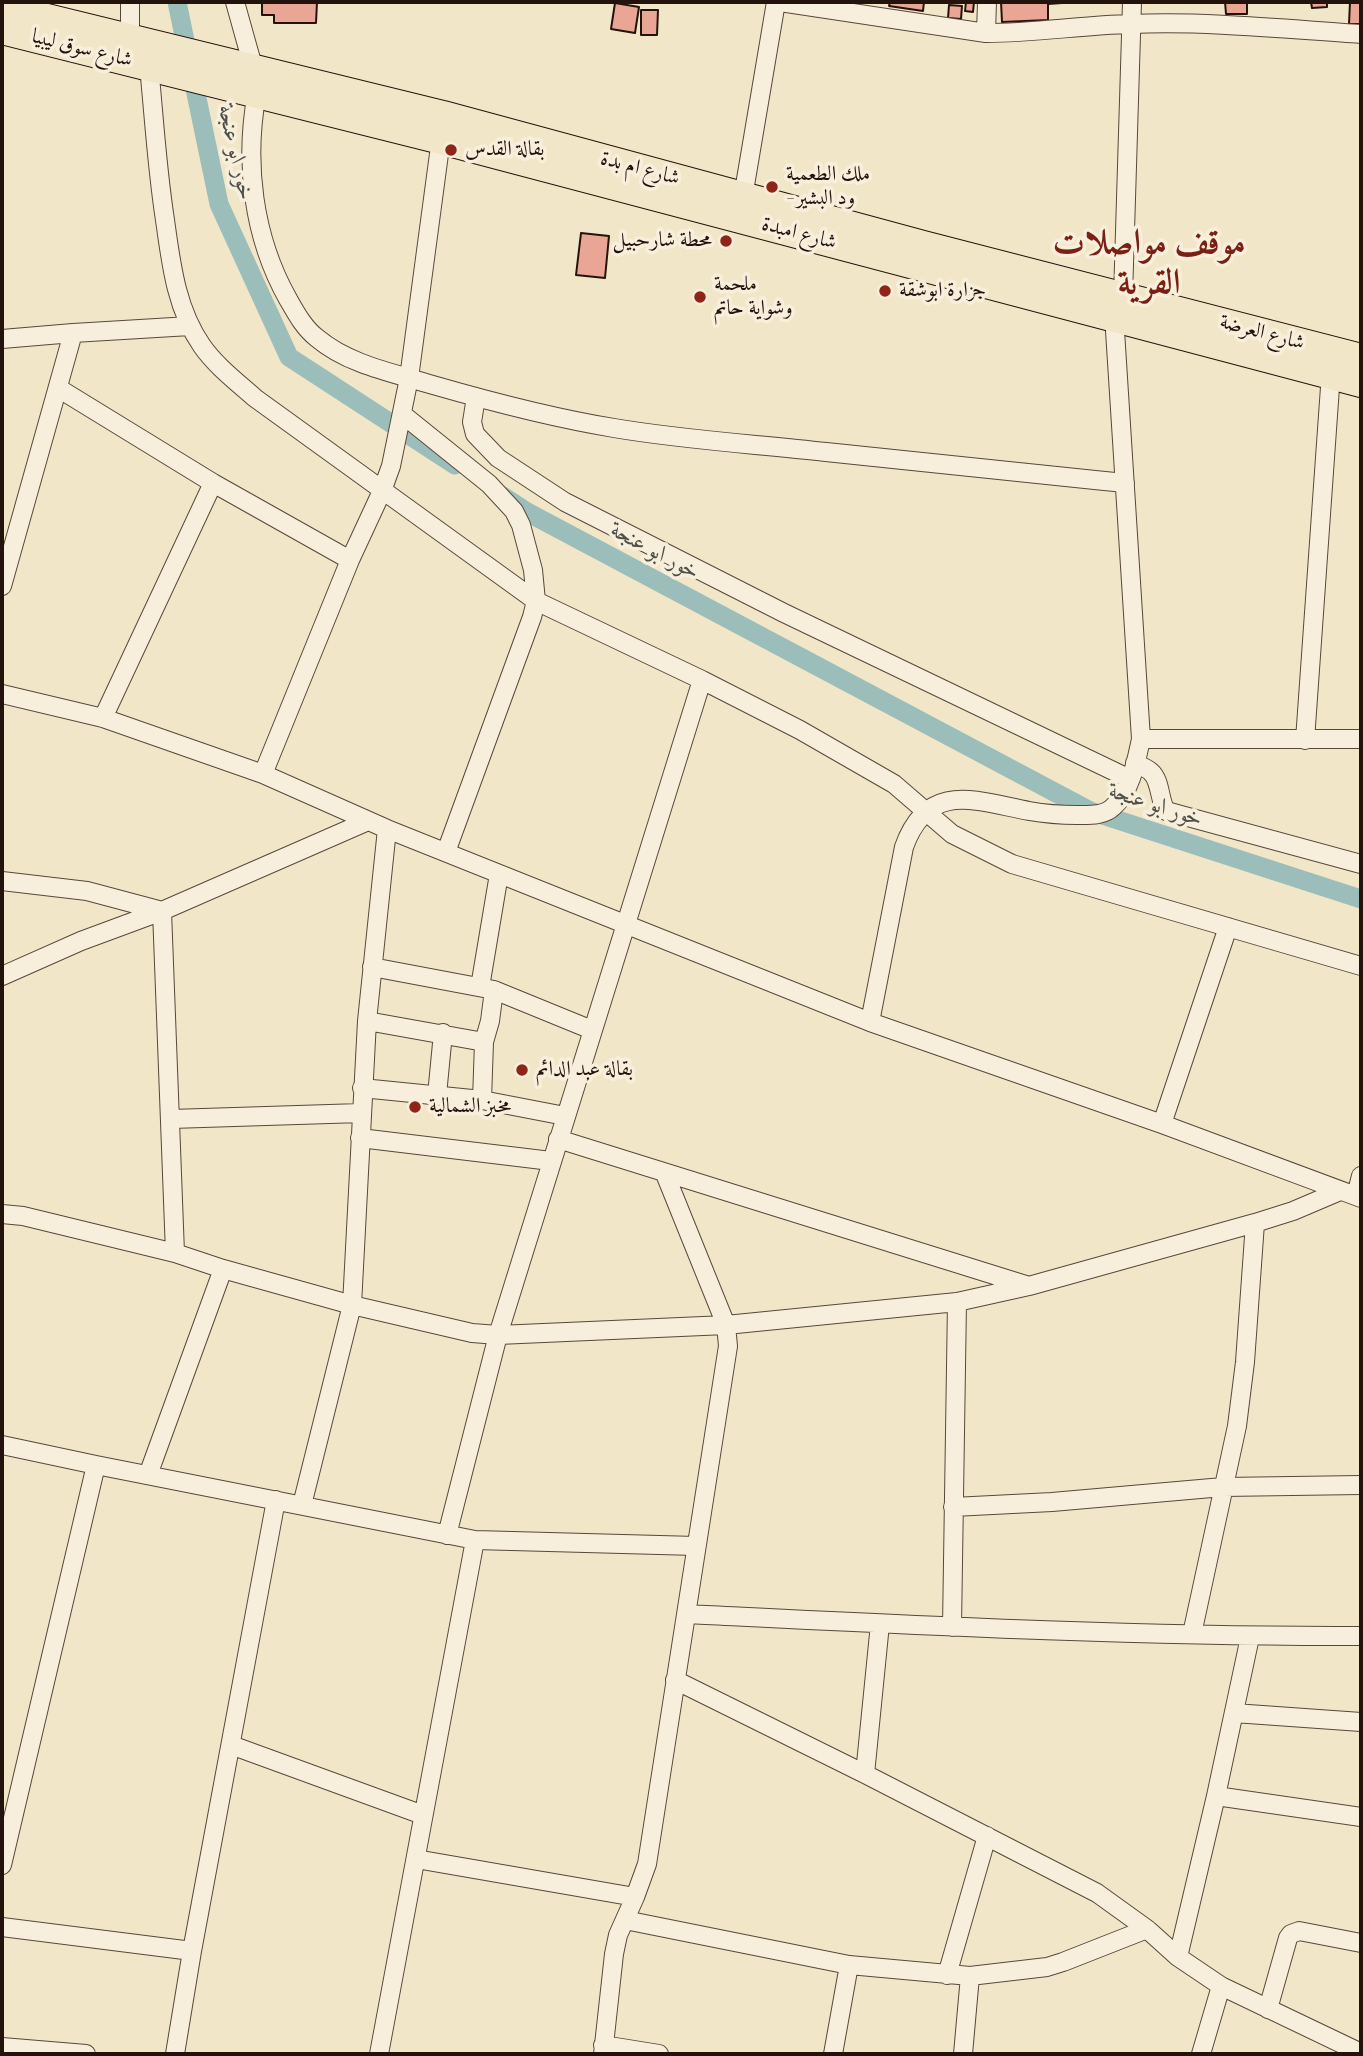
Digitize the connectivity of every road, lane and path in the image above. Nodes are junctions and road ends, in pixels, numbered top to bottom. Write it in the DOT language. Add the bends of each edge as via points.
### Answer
graph roads {
  1 [pos="130,2"];
  2 [pos="235,2"];
  3 [pos="778,2"];
  4 [pos="987,2"];
  5 [pos="1132,2"];
  6 [pos="2,8"];
  7 [pos="1132,23"];
  8 [pos="2,29"];
  9 [pos="986,33"];
  10 [pos="1361,34"];
  11 [pos="149,55"];
  12 [pos="246,79"];
  13 [pos="441,139"];
  14 [pos="743,197"];
  15 [pos="1118,306"];
  16 [pos="190,326"];
  17 [pos="1205,329"];
  18 [pos="73,333"];
  19 [pos="2,339"];
  20 [pos="1361,359"];
  21 [pos="1331,373"];
  22 [pos="409,378"];
  23 [pos="1361,382"];
  24 [pos="58,388"];
  25 [pos="476,397"];
  26 [pos="402,414"];
  27 [pos="213,483"];
  28 [pos="1125,483"];
  29 [pos="382,491"];
  30 [pos="349,560"];
  31 [pos="2,586"];
  32 [pos="536,601"];
  33 [pos="702,680"];
  34 [pos="2,694"];
  35 [pos="103,718"];
  36 [pos="1141,739"];
  37 [pos="1361,739"];
  38 [pos="1305,740"];
  39 [pos="1132,771"];
  40 [pos="262,774"];
  41 [pos="925,812"];
  42 [pos="368,821"];
  43 [pos="387,829"];
  44 [pos="446,852"];
  45 [pos="1361,864"];
  46 [pos="499,874"];
  47 [pos="2,881"];
  48 [pos="162,911"];
  49 [pos="625,924"];
  50 [pos="1228,927"];
  51 [pos="1361,966"];
  52 [pos="372,967"];
  53 [pos="2,976"];
  54 [pos="487,988"];
  55 [pos="367,1021"];
  56 [pos="870,1022"];
  57 [pos="592,1030"];
  58 [pos="443,1033"];
  59 [pos="484,1042"];
  60 [pos="362,1088"];
  61 [pos="437,1095"];
  62 [pos="482,1100"];
  63 [pos="361,1113"];
  64 [pos="565,1116"];
  65 [pos="171,1119"];
  66 [pos="1162,1124"];
  67 [pos="360,1138"];
  68 [pos="558,1139"];
  69 [pos="551,1161"];
  70 [pos="665,1174"];
  71 [pos="1361,1176"];
  72 [pos="1353,1195"];
  73 [pos="2,1214"];
  74 [pos="1255,1223"];
  75 [pos="175,1253"];
  76 [pos="223,1269"];
  77 [pos="1029,1286"];
  78 [pos="957,1302"];
  79 [pos="352,1305"];
  80 [pos="726,1325"];
  81 [pos="498,1335"];
  82 [pos="2,1445"];
  83 [pos="96,1465"];
  84 [pos="148,1475"];
  85 [pos="1361,1485"];
  86 [pos="1223,1487"];
  87 [pos="276,1500"];
  88 [pos="302,1505"];
  89 [pos="953,1507"];
  90 [pos="447,1535"];
  91 [pos="475,1540"];
  92 [pos="696,1546"];
  93 [pos="687,1614"];
  94 [pos="880,1624"];
  95 [pos="952,1627"];
  96 [pos="1192,1634"];
  97 [pos="1361,1636"];
  98 [pos="1250,1637"];
  99 [pos="675,1680"];
  100 [pos="1234,1713"];
  101 [pos="1361,1722"];
  102 [pos="231,1745"];
  103 [pos="865,1774"];
  104 [pos="1216,1796"];
  105 [pos="424,1815"];
  106 [pos="1361,1817"];
  107 [pos="987,1836"];
  108 [pos="416,1858"];
  109 [pos="2,1865"];
  110 [pos="635,1897"];
  111 [pos="625,1920"];
  112 [pos="2,1927"];
  113 [pos="1147,1929"];
  114 [pos="1361,1943"];
  115 [pos="192,1951"];
  116 [pos="1178,1957"];
  117 [pos="849,1965"];
  118 [pos="947,1975"];
  119 [pos="971,1976"];
  120 [pos="1221,1986"];
  121 [pos="1268,2009"];
  122 [pos="2,2047"];
  123 [pos="603,2050"];
  124 [pos="1361,2053"];
  125 [pos="86,2054"];
  126 [pos="175,2054"];
  127 [pos="379,2054"];
  128 [pos="659,2054"];
  129 [pos="833,2054"];
  130 [pos="963,2054"];
  131 [pos="1201,2054"];
  1 -- 11 [label="street"];
  2 -- 12 [label="street"];
  3 -- 9 [label="street"];
  3 -- 14 [label="street"];
  4 -- 9 [label="street"];
  5 -- 7 [label="street"];
  6 -- 11 [label="main road, شارع سوق ليبيا"];
  7 -- 9 [label="street"];
  7 -- 10 [label="street"];
  7 -- 15 [label="street"];
  8 -- 11 [label="main road, شارع سوق ليبيا"];
  11 -- 12 [label="main road, شارع ام بدة"];
  11 -- 16 [label="street" via="170,259"];
  12 -- 13 [label="main road, شارع امبدة"];
  12 -- 14 [label="main road, شارع ام بدة" via="443,117"];
  12 -- 22 [label="street" via="253,176 265,247 279,284 318,340 365,364"];
  13 -- 15 [label="main road, شارع امبدة" via="830,243"];
  13 -- 22 [label="street"];
  14 -- 15 [label="main road, شارع ام بدة"];
  15 -- 17 [label="main road, شارع العرضة"];
  15 -- 28 [label="street"];
  16 -- 18 [label="street"];
  16 -- 29 [label="street" via="218,365 255,398"];
  17 -- 20 [label="main road, شارع العرضة"];
  17 -- 21 [label="main road"];
  18 -- 19 [label="street"];
  18 -- 24 [label="street"];
  21 -- 23 [label="main road"];
  21 -- 38 [label="street"];
  22 -- 25 [label="street"];
  22 -- 26 [label="street"];
  24 -- 27 [label="street"];
  24 -- 31 [label="street"];
  25 -- 28 [label="street" via="649,433"];
  25 -- 39 [label="street" via="475,434 498,458 565,502 784,613"];
  26 -- 29 [label="street"];
  26 -- 32 [label="street" via="489,484 514,511 529,549"];
  27 -- 30 [label="street"];
  27 -- 35 [label="street"];
  28 -- 36 [label="street"];
  29 -- 30 [label="street"];
  29 -- 32 [label="street"];
  30 -- 40 [label="street"];
  32 -- 33 [label="street"];
  32 -- 44 [label="street"];
  33 -- 41 [label="street" via="878,774"];
  33 -- 49 [label="street"];
  34 -- 35 [label="street"];
  35 -- 40 [label="street"];
  36 -- 38 [label="street"];
  36 -- 39 [label="street"];
  37 -- 38 [label="street"];
  39 -- 41 [label="street" via="1127,789 1108,812 1055,815 961,799"];
  39 -- 45 [label="street" via="1151,772 1166,811"];
  40 -- 42 [label="street"];
  41 -- 50 [label="street" via="952,834 1012,864"];
  41 -- 56 [label="street" via="904,847"];
  42 -- 43 [label="street"];
  42 -- 48 [label="street"];
  43 -- 44 [label="street"];
  43 -- 52 [label="street"];
  44 -- 46 [label="street"];
  46 -- 49 [label="street"];
  46 -- 54 [label="street"];
  47 -- 48 [label="street" via="87,891"];
  48 -- 53 [label="street"];
  48 -- 65 [label="street"];
  49 -- 56 [label="street"];
  49 -- 57 [label="street"];
  50 -- 51 [label="street"];
  50 -- 66 [label="street"];
  52 -- 54 [label="street"];
  52 -- 55 [label="street"];
  54 -- 57 [label="street"];
  54 -- 59 [label="street" via="491,1021"];
  55 -- 58 [label="street"];
  55 -- 60 [label="street"];
  56 -- 66 [label="street"];
  57 -- 64 [label="street"];
  58 -- 59 [label="street"];
  58 -- 61 [label="street"];
  59 -- 62 [label="street"];
  60 -- 61 [label="street"];
  60 -- 63 [label="street"];
  61 -- 62 [label="street"];
  62 -- 64 [label="street"];
  63 -- 65 [label="street"];
  63 -- 67 [label="street"];
  64 -- 68 [label="street"];
  65 -- 75 [label="street"];
  66 -- 72 [label="street"];
  67 -- 69 [label="street"];
  67 -- 79 [label="street"];
  68 -- 69 [label="street"];
  68 -- 70 [label="street"];
  69 -- 81 [label="street"];
  70 -- 77 [label="street"];
  70 -- 80 [label="street"];
  71 -- 72 [label="street"];
  72 -- 74 [label="street"];
  73 -- 75 [label="street"];
  74 -- 77 [label="street"];
  74 -- 86 [label="street" via="1244,1375"];
  75 -- 76 [label="street"];
  76 -- 79 [label="street"];
  76 -- 84 [label="street"];
  77 -- 78 [label="street"];
  78 -- 80 [label="street"];
  78 -- 89 [label="street"];
  79 -- 81 [label="street"];
  79 -- 88 [label="street"];
  80 -- 81 [label="street"];
  80 -- 92 [label="street" via="726,1362"];
  81 -- 90 [label="street"];
  82 -- 83 [label="street"];
  83 -- 84 [label="street"];
  83 -- 109 [label="street"];
  84 -- 87 [label="street"];
  85 -- 86 [label="street"];
  86 -- 89 [label="street"];
  86 -- 96 [label="street"];
  87 -- 88 [label="street"];
  87 -- 102 [label="street"];
  88 -- 90 [label="street"];
  89 -- 95 [label="street"];
  90 -- 91 [label="street"];
  91 -- 92 [label="street"];
  91 -- 105 [label="street"];
  92 -- 93 [label="street"];
  93 -- 94 [label="street"];
  93 -- 99 [label="street"];
  94 -- 95 [label="street"];
  94 -- 103 [label="street"];
  95 -- 96 [label="street"];
  96 -- 98 [label="street"];
  97 -- 98 [label="street"];
  98 -- 100 [label="street"];
  99 -- 103 [label="street"];
  99 -- 110 [label="street" via="647,1864"];
  100 -- 101 [label="street"];
  100 -- 104 [label="street"];
  102 -- 105 [label="street"];
  102 -- 115 [label="street"];
  103 -- 107 [label="street"];
  104 -- 106 [label="street"];
  104 -- 116 [label="street"];
  105 -- 108 [label="street"];
  107 -- 113 [label="street" via="1097,1893"];
  107 -- 118 [label="street"];
  108 -- 110 [label="street"];
  108 -- 127 [label="street"];
  110 -- 111 [label="street"];
  111 -- 117 [label="street"];
  111 -- 123 [label="street" via="614,1954"];
  112 -- 115 [label="street"];
  113 -- 116 [label="street"];
  113 -- 119 [label="street" via="1047,1967"];
  114 -- 121 [label="street" via="1299,1931 1291,1934"];
  115 -- 126 [label="street"];
  116 -- 120 [label="street"];
  117 -- 118 [label="street"];
  117 -- 129 [label="street"];
  118 -- 119 [label="street"];
  119 -- 130 [label="street"];
  120 -- 121 [label="street"];
  120 -- 131 [label="street"];
  121 -- 124 [label="street"];
  122 -- 125 [label="street"];
  123 -- 128 [label="street"];
}
